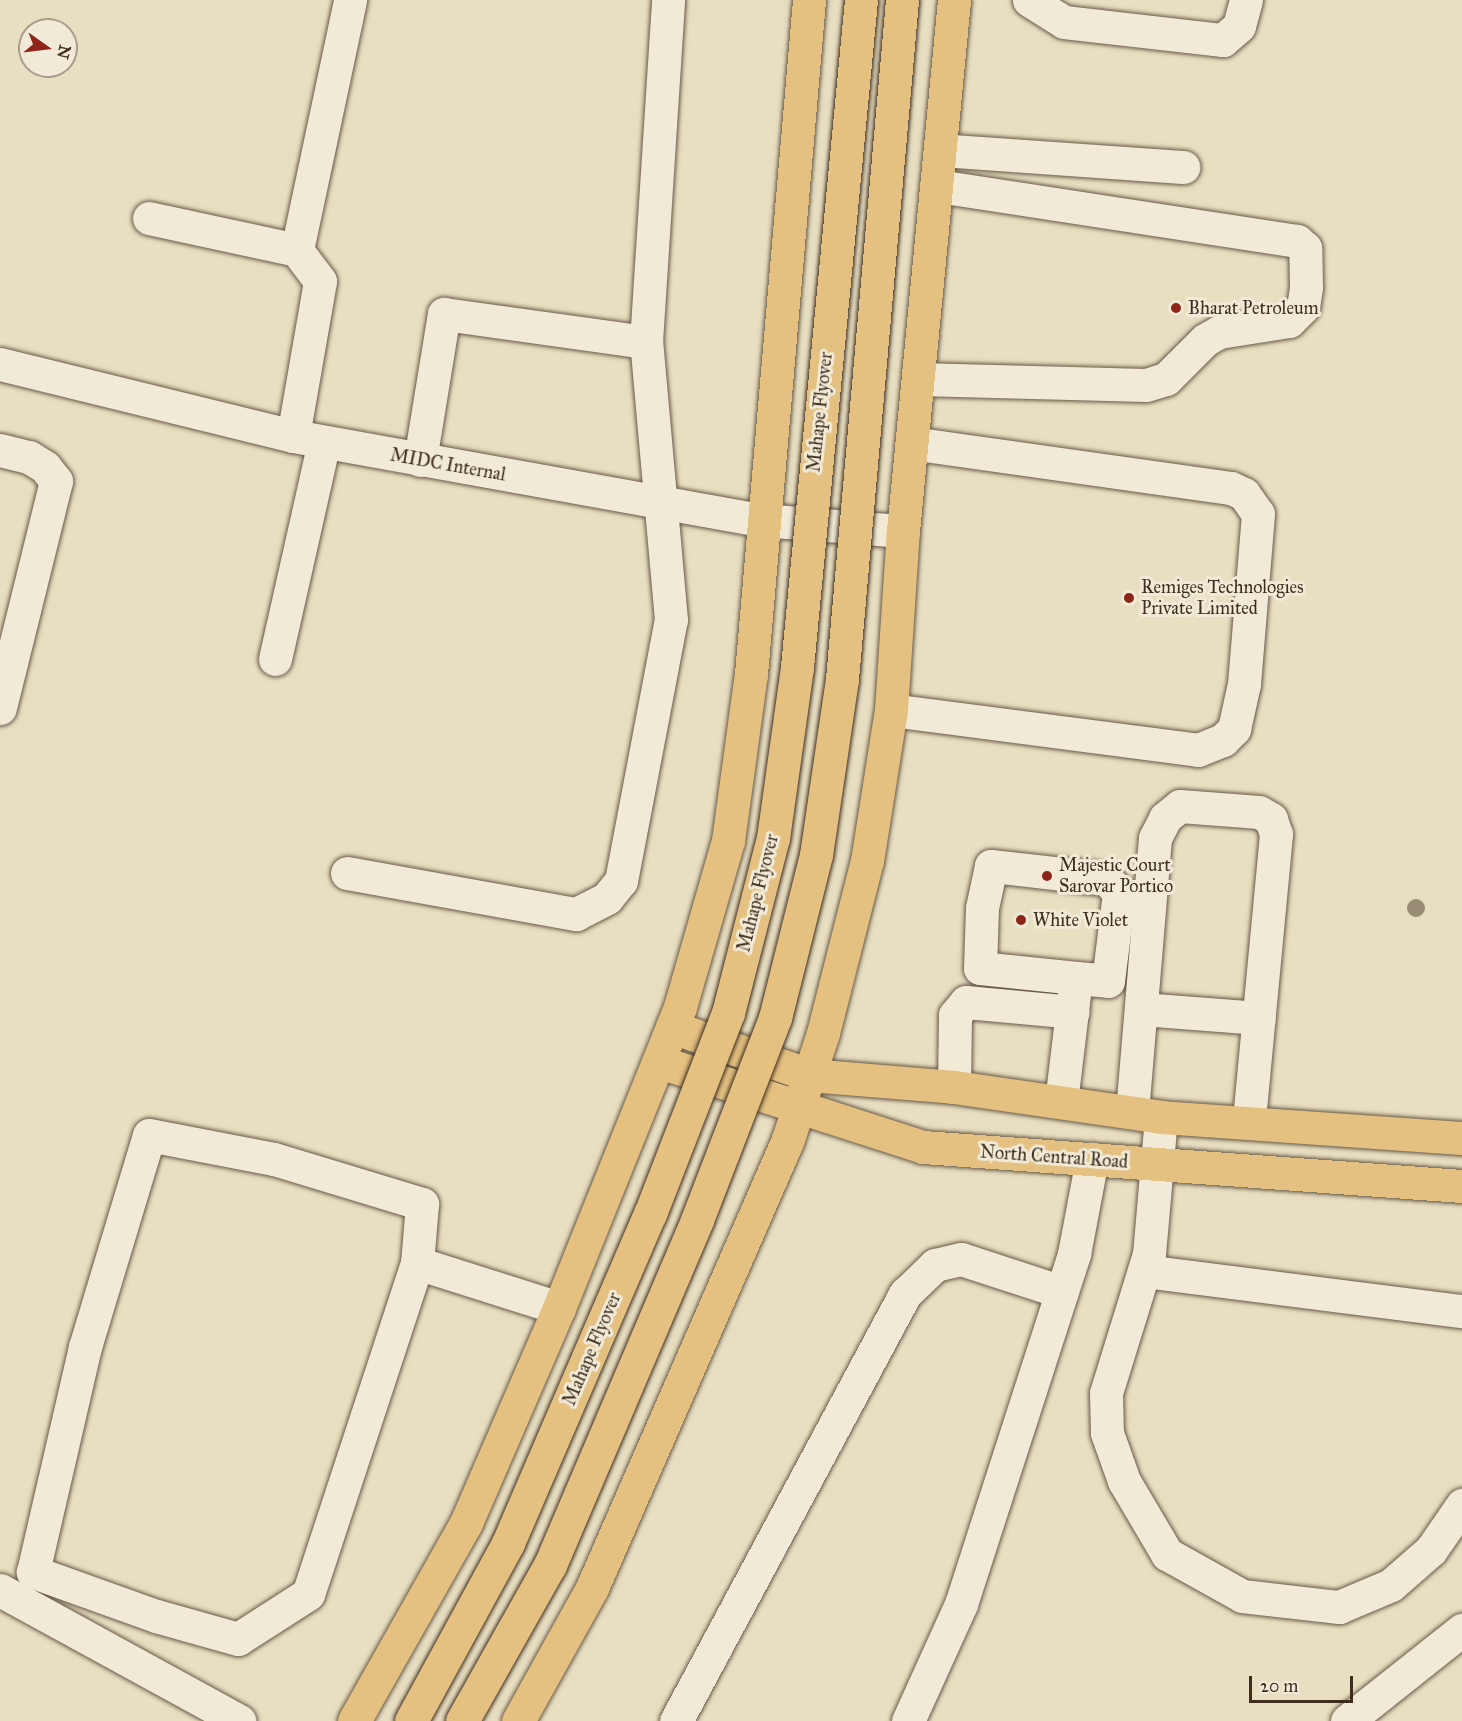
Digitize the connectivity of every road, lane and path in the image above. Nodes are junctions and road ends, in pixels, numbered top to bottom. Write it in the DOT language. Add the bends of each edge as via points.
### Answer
graph roads {
  1 [pos="350,0"];
  2 [pos="668,0"];
  3 [pos="809,0"];
  4 [pos="861,0"];
  5 [pos="902,0"];
  6 [pos="954,0"];
  7 [pos="1029,0"];
  8 [pos="1246,0"];
  9 [pos="940,150"];
  10 [pos="1183,167"];
  11 [pos="936,186"];
  12 [pos="149,218"];
  13 [pos="297,250"];
  14 [pos="646,342"];
  15 [pos="0,364"];
  16 [pos="918,379"];
  17 [pos="293,436"];
  18 [pos="324,442"];
  19 [pos="912,443"];
  20 [pos="0,450"];
  21 [pos="420,460"];
  22 [pos="659,504"];
  23 [pos="762,520"];
  24 [pos="903,531"];
  25 [pos="275,660"];
  26 [pos="0,708"];
  27 [pos="891,710"];
  28 [pos="347,873"];
  29 [pos="1076,978"];
  30 [pos="1142,1009"];
  31 [pos="1072,1012"];
  32 [pos="1259,1018"];
  33 [pos="672,1027"];
  34 [pos="660,1062"];
  35 [pos="809,1075"];
  36 [pos="954,1088"];
  37 [pos="1061,1102"];
  38 [pos="798,1109"];
  39 [pos="1147,1114"];
  40 [pos="1249,1121"];
  41 [pos="1462,1138"];
  42 [pos="1092,1159"];
  43 [pos="1158,1164"];
  44 [pos="1462,1186"];
  45 [pos="417,1263"];
  46 [pos="1144,1271"];
  47 [pos="1062,1292"];
  48 [pos="559,1308"];
  49 [pos="1462,1311"];
  50 [pos="1462,1505"];
  51 [pos="0,1590"];
  52 [pos="1462,1630"];
  53 [pos="239,1721"];
  54 [pos="354,1721"];
  55 [pos="411,1721"];
  56 [pos="462,1721"];
  57 [pos="518,1721"];
  58 [pos="676,1721"];
  59 [pos="908,1721"];
  60 [pos="1347,1721"];
  1 -- 13 [label="street"];
  2 -- 14 [label="street"];
  3 -- 23 [label="main road"];
  4 -- 55 [label="main road, Mahape Flyover, bridge" via="797,667 773,838 728,1013 650,1214 508,1543"];
  5 -- 56 [label="main road, bridge" via="842,679 816,855 775,1018 697,1220 550,1565"];
  6 -- 9 [label="main road"];
  7 -- 8 [label="street" via="1064,22 1223,40 1239,26"];
  9 -- 10 [label="street"];
  9 -- 11 [label="main road"];
  11 -- 16 [label="main road"];
  11 -- 16 [label="street" via="1294,240 1305,248 1306,286 1303,307 1289,321 1219,332 1205,340 1166,379 1146,385"];
  12 -- 13 [label="street"];
  13 -- 17 [label="street" via="320,281"];
  14 -- 21 [label="street" via="444,314"];
  14 -- 22 [label="street"];
  15 -- 17 [label="street, MIDC Internal"];
  16 -- 19 [label="main road"];
  17 -- 18 [label="street, MIDC Internal"];
  18 -- 21 [label="street, MIDC Internal"];
  18 -- 25 [label="street"];
  19 -- 24 [label="main road"];
  19 -- 27 [label="street" via="1231,488 1252,501 1258,514 1244,684 1234,729 1223,740 1198,750"];
  20 -- 26 [label="street" via="29,457 45,467 56,481"];
  21 -- 22 [label="street, MIDC Internal"];
  22 -- 23 [label="street, MIDC Internal"];
  22 -- 28 [label="street" via="671,620 621,881 607,898 576,914"];
  23 -- 24 [label="street, MIDC Internal"];
  23 -- 33 [label="main road" via="751,674 728,841"];
  24 -- 27 [label="main road"];
  27 -- 35 [label="main road" via="867,861"];
  29 -- 29 [label="street" via="1108,981 1119,893 1115,884 1107,879 991,866 981,908 980,968"];
  29 -- 31 [label="street"];
  30 -- 32 [label="street"];
  30 -- 32 [label="street" via="1155,838 1165,818 1180,806 1248,811 1271,819 1276,834"];
  30 -- 39 [label="street"];
  31 -- 36 [label="street" via="966,1002 955,1015"];
  31 -- 37 [label="street"];
  32 -- 40 [label="street"];
  33 -- 34 [label="main road"];
  33 -- 35 [label="main road"];
  34 -- 38 [label="main road, North Central Road"];
  34 -- 48 [label="main road"];
  35 -- 36 [label="main road"];
  35 -- 38 [label="main road"];
  36 -- 37 [label="main road"];
  37 -- 39 [label="main road"];
  38 -- 42 [label="main road, North Central Road" via="923,1147"];
  38 -- 57 [label="main road" via="694,1360 592,1588"];
  39 -- 40 [label="main road"];
  39 -- 43 [label="street"];
  40 -- 41 [label="main road"];
  42 -- 43 [label="main road, North Central Road"];
  42 -- 47 [label="street" via="1074,1254"];
  43 -- 44 [label="main road, North Central Road"];
  43 -- 46 [label="street"];
  45 -- 45 [label="street" via="422,1204 274,1160 149,1135 85,1347 33,1572 156,1616 238,1639 308,1594"];
  45 -- 48 [label="street"];
  46 -- 49 [label="street"];
  46 -- 50 [label="street" via="1106,1393 1107,1432 1124,1481 1167,1554 1242,1596 1339,1607 1391,1585 1431,1550"];
  47 -- 58 [label="street" via="961,1259 935,1265 905,1294"];
  47 -- 59 [label="street" via="962,1604"];
  48 -- 54 [label="main road" via="466,1523"];
  51 -- 53 [label="street"];
  52 -- 60 [label="street"];
}
